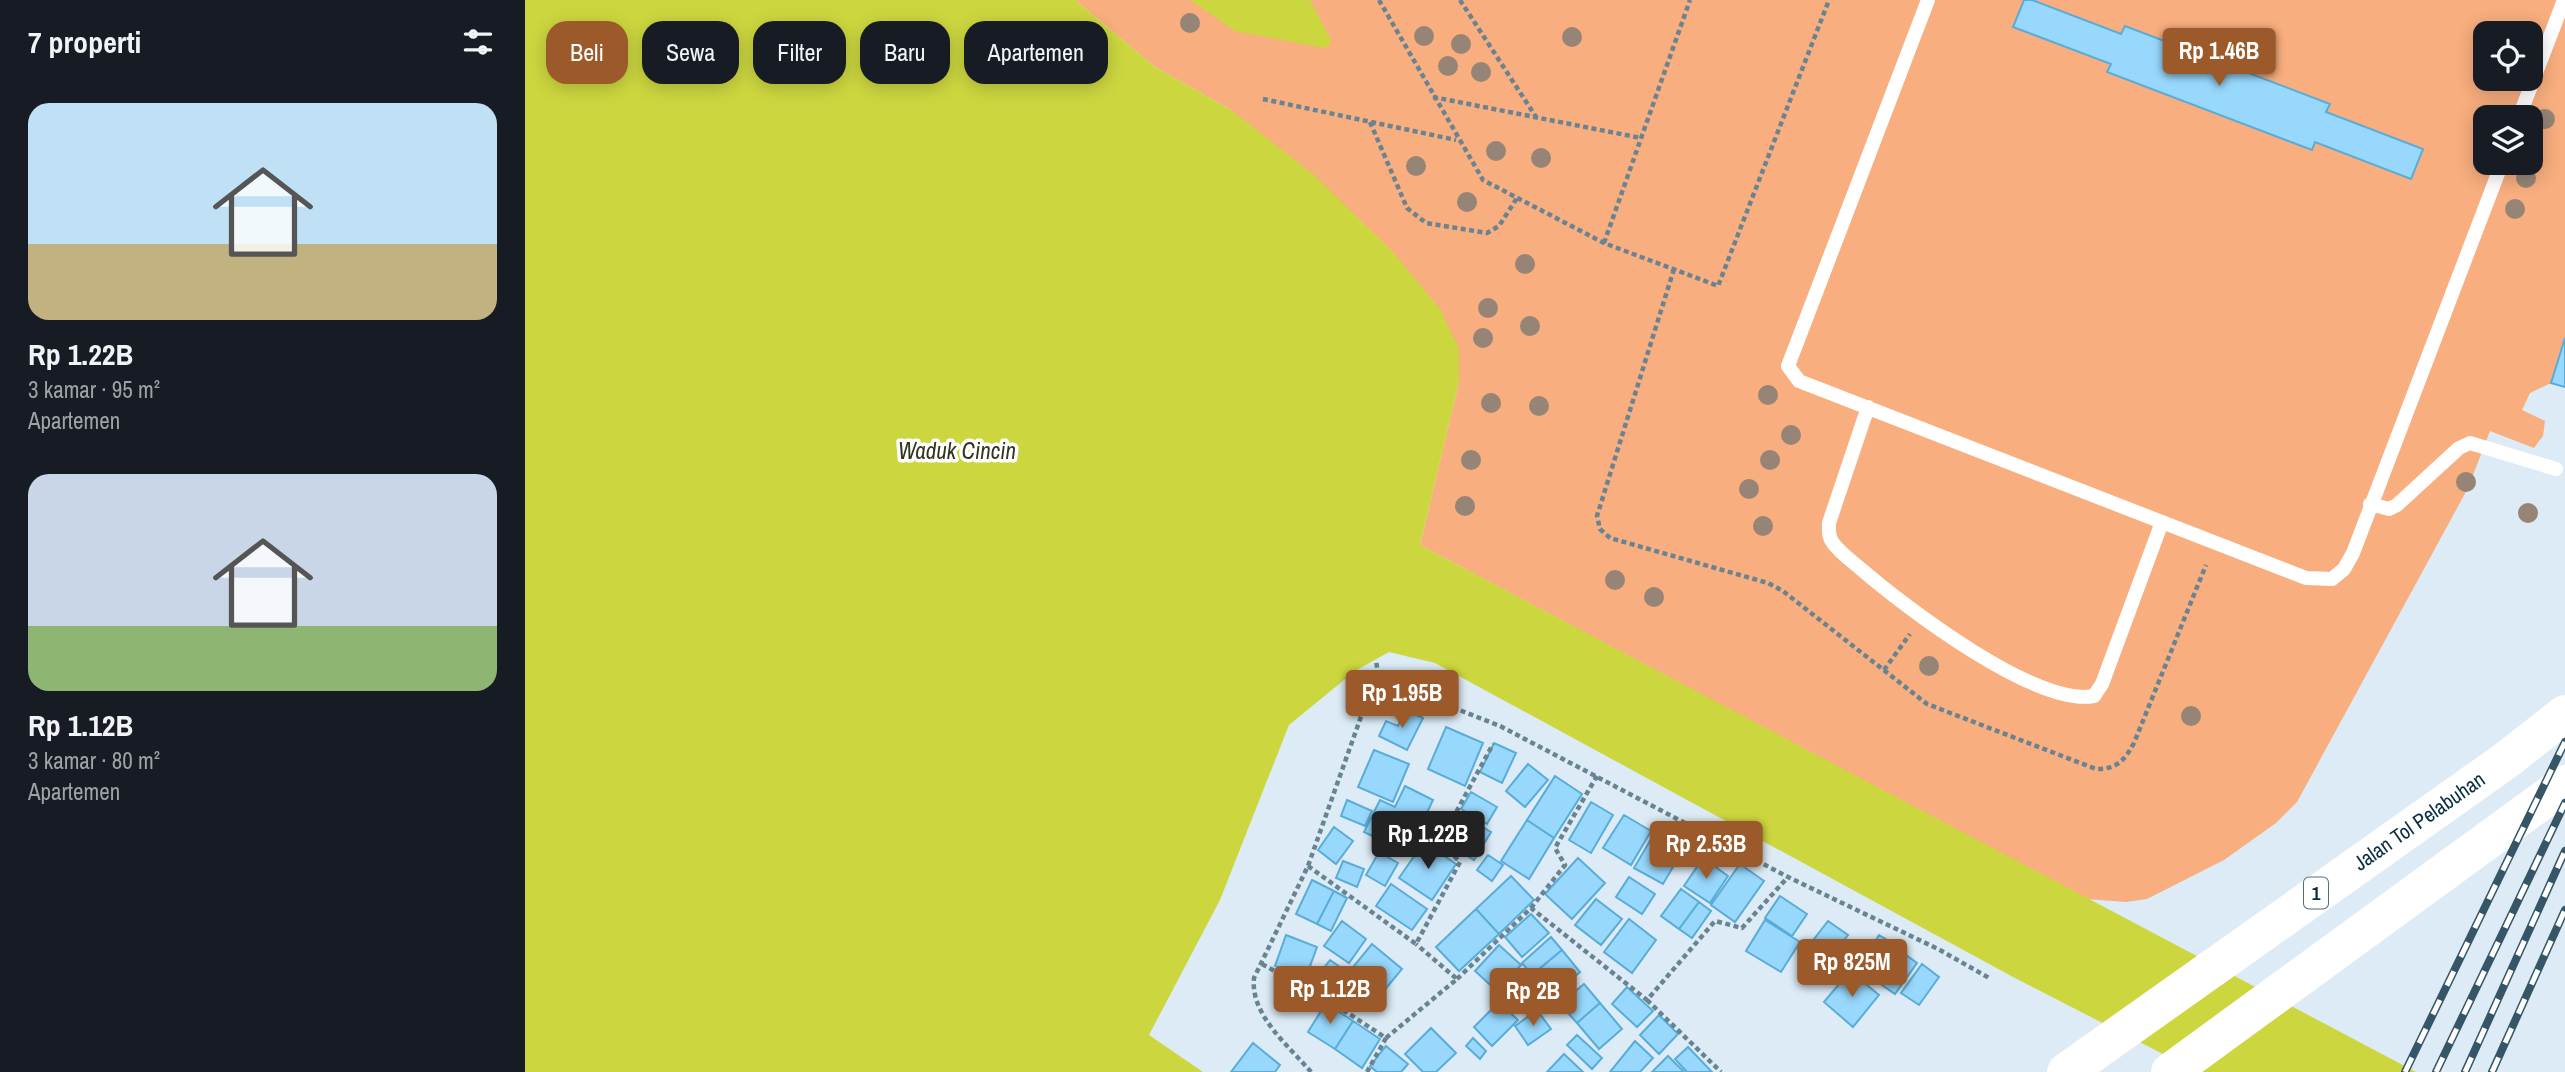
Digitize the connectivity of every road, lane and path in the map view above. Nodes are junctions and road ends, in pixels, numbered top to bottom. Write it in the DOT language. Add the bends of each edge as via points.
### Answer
graph roads {
  1 [pos="1379,0"];
  2 [pos="1460,0"];
  3 [pos="1690,0"];
  4 [pos="1829,0"];
  5 [pos="1929,0"];
  6 [pos="2564,0"];
  7 [pos="1433,97"];
  8 [pos="1263,99"];
  9 [pos="2524,105"];
  10 [pos="1537,118"];
  11 [pos="1370,121"];
  12 [pos="1641,138"];
  13 [pos="1457,141"];
  14 [pos="2497,175"];
  15 [pos="1517,198"];
  16 [pos="1604,243"];
  17 [pos="1868,407"];
  18 [pos="2556,470"];
  19 [pos="2370,504"];
  20 [pos="2162,522"];
  21 [pos="1922,617"];
  22 [pos="1376,661"];
  23 [pos="1884,670"];
  24 [pos="1380,684"];
  25 [pos="2565,714"];
  26 [pos="1493,744"];
  27 [pos="1597,776"];
  28 [pos="2565,784"];
  29 [pos="1308,866"];
  30 [pos="1788,877"];
  31 [pos="1531,908"];
  32 [pos="1416,944"];
  33 [pos="1262,964"];
  34 [pos="1457,979"];
  35 [pos="1991,979"];
  36 [pos="1647,1000"];
  37 [pos="1386,1038"];
  38 [pos="1311,1072"];
  39 [pos="1367,1072"];
  40 [pos="1721,1072"];
  41 [pos="2066,1072"];
  42 [pos="2170,1072"];
  1 -- 7 [label="path"];
  2 -- 10 [label="path"];
  3 -- 12 [label="path"];
  4 -- 16 [label="path" via="1718,286"];
  5 -- 17 [label="lane" via="1788,366 1799,381"];
  6 -- 9 [label="lane"];
  7 -- 10 [label="path"];
  7 -- 13 [label="path"];
  8 -- 11 [label="path"];
  10 -- 12 [label="path"];
  11 -- 13 [label="path"];
  11 -- 15 [label="path" via="1407,208 1426,223 1487,233 1499,226"];
  12 -- 16 [label="path"];
  13 -- 15 [label="path" via="1483,180"];
  14 -- 19 [label="lane"];
  15 -- 16 [label="path"];
  17 -- 20 [label="lane"];
  17 -- 21 [label="lane" via="1828,534 1833,544"];
  18 -- 19 [label="lane" via="2470,443 2397,505 2389,509"];
  19 -- 20 [label="lane" via="2353,553 2332,579 2307,578"];
  20 -- 21 [label="lane" via="2094,696 2079,699 2022,678 1980,657"];
  21 -- 23 [label="path"];
  22 -- 24 [label="path"];
  24 -- 27 [label="path" via="1500,726"];
  24 -- 29 [label="path" via="1363,711"];
  25 -- 41 [label="highway, Jalan Tol Pelabuhan / 1"];
  26 -- 32 [label="path" via="1440,842 1460,862"];
  27 -- 30 [label="path"];
  27 -- 31 [label="path" via="1555,848 1565,865"];
  28 -- 42 [label="highway"];
  29 -- 32 [label="path"];
  29 -- 33 [label="path"];
  30 -- 35 [label="path"];
  30 -- 36 [label="path" via="1742,928 1715,921"];
  31 -- 34 [label="path"];
  31 -- 36 [label="path"];
  32 -- 34 [label="path"];
  33 -- 37 [label="path"];
  33 -- 38 [label="path" via="1253,989 1261,1011"];
  34 -- 37 [label="path"];
  36 -- 40 [label="path"];
  37 -- 39 [label="path"];
}
